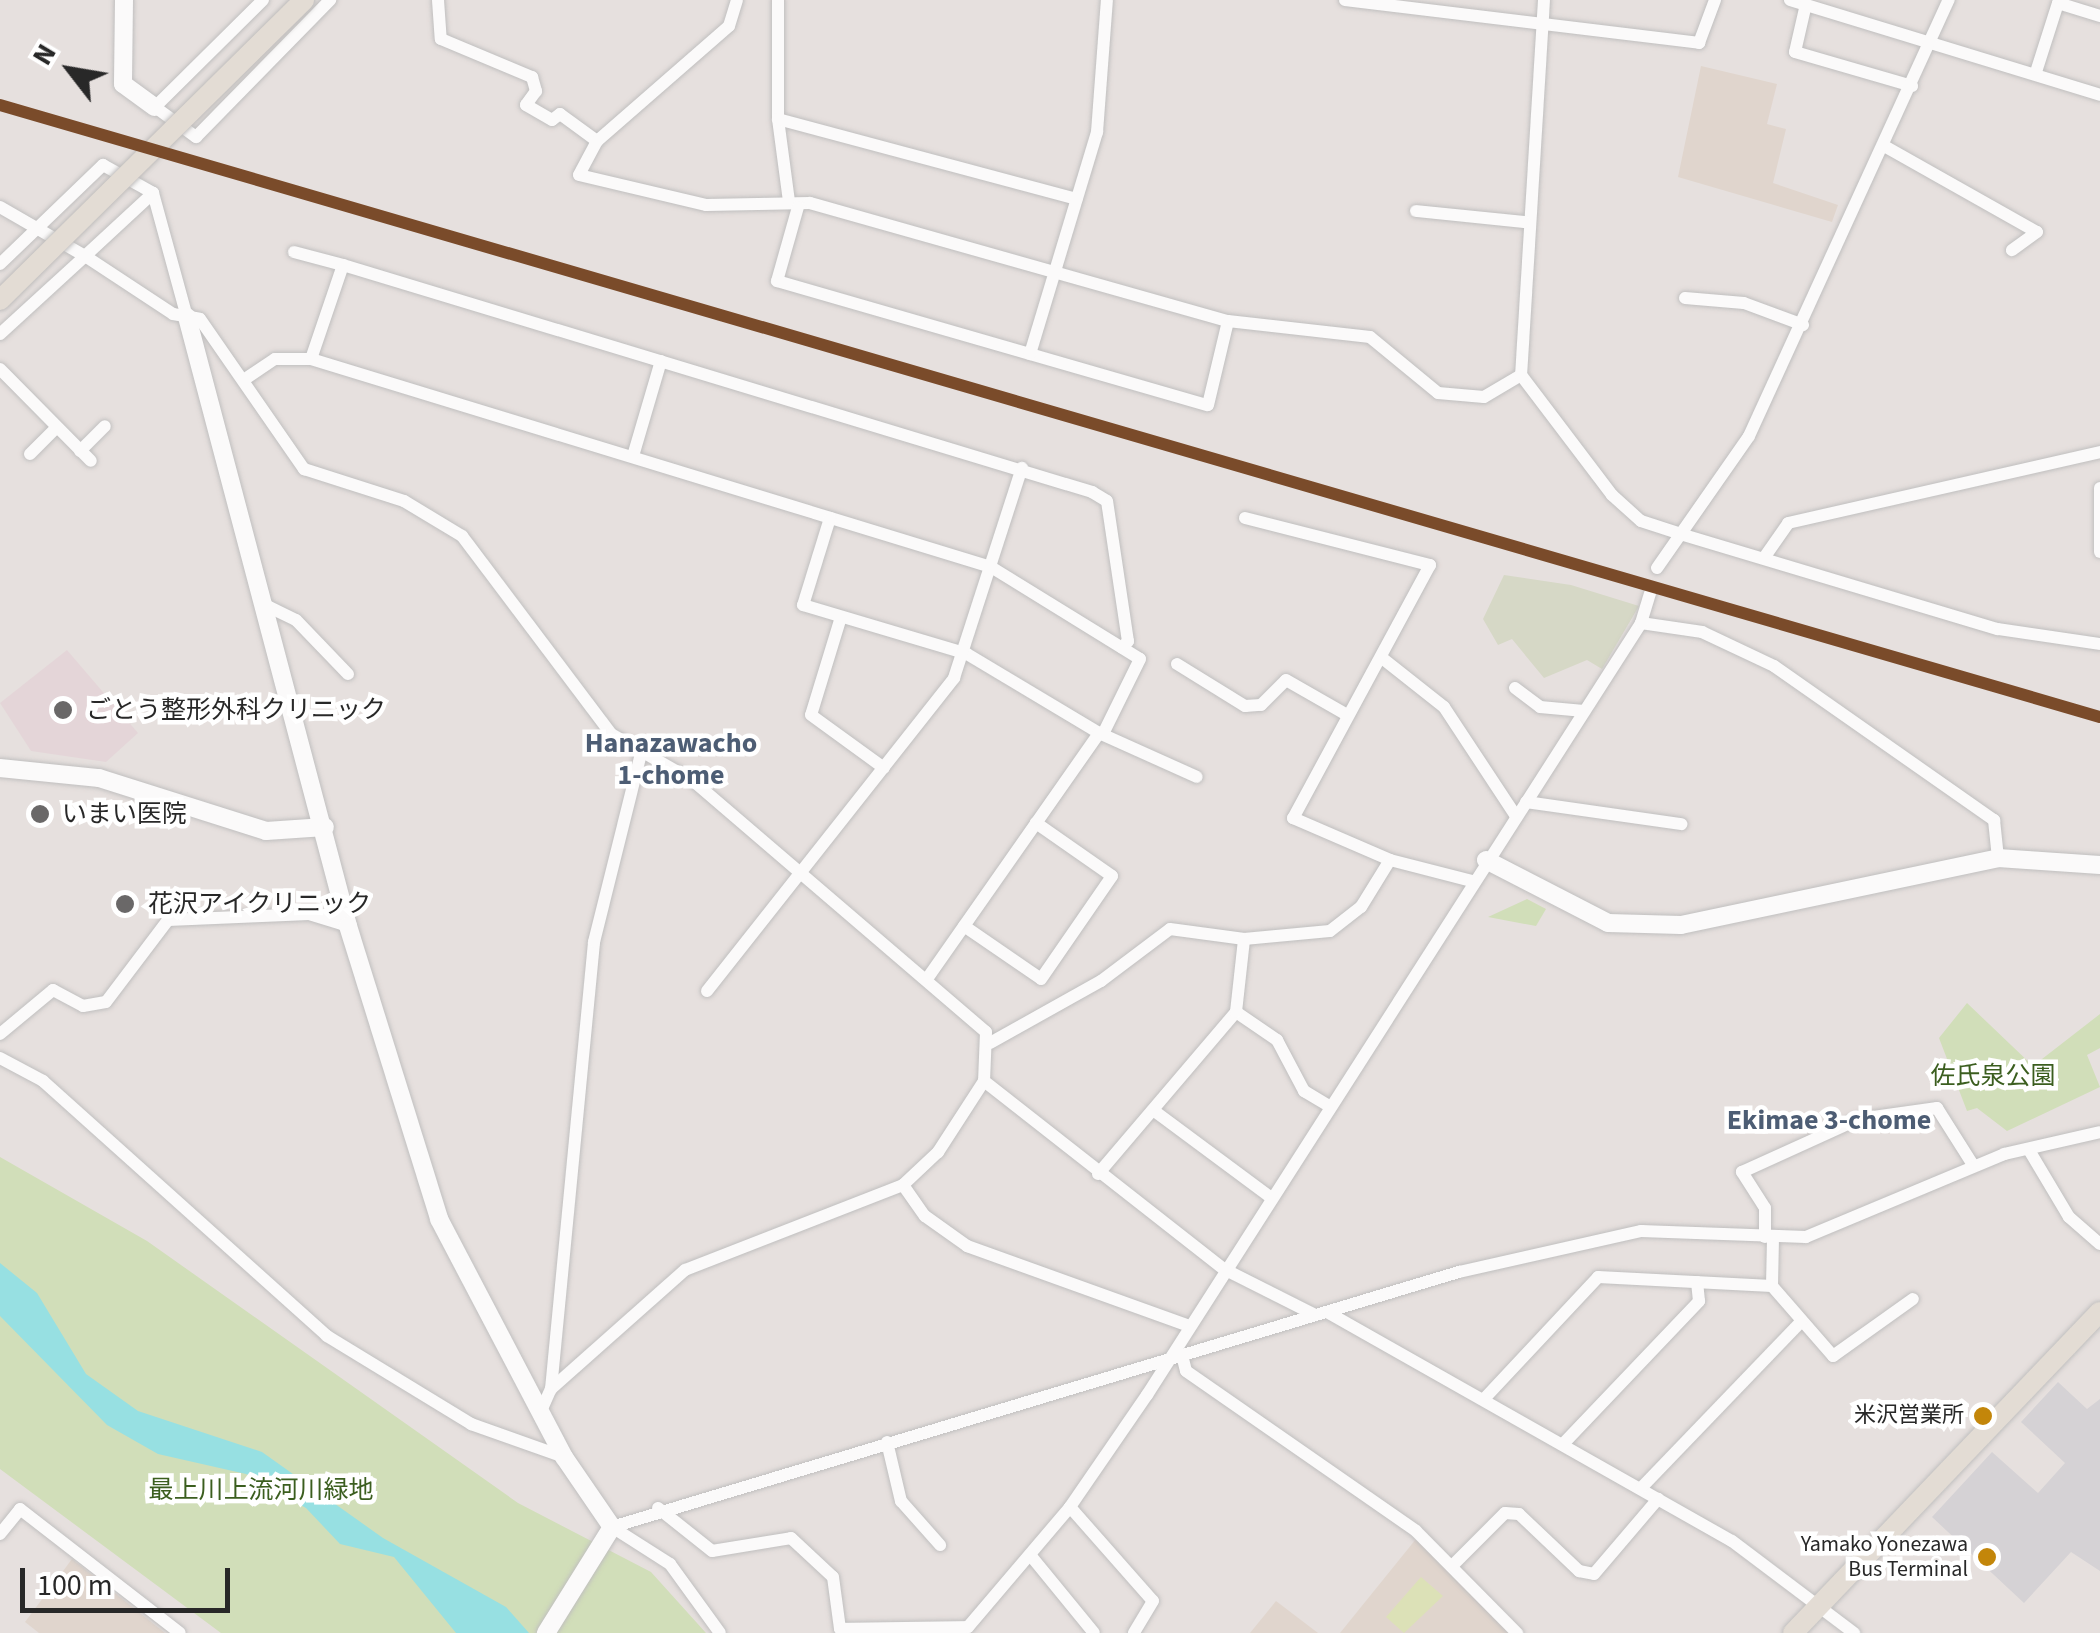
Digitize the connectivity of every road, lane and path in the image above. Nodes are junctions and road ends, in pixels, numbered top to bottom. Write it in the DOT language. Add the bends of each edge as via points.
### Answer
graph roads {
  1 [pos="124,0"];
  2 [pos="263,0"];
  3 [pos="304,0"];
  4 [pos="330,0"];
  5 [pos="438,0"];
  6 [pos="737,0"];
  7 [pos="778,0"];
  8 [pos="1107,0"];
  9 [pos="1344,0"];
  10 [pos="1544,0"];
  11 [pos="1714,0"];
  12 [pos="1790,0"];
  13 [pos="1949,0"];
  14 [pos="1806,4"];
  15 [pos="2100,16"];
  16 [pos="1542,20"];
  17 [pos="1934,38"];
  18 [pos="2036,72"];
  19 [pos="1912,86"];
  20 [pos="2100,96"];
  21 [pos="155,106"];
  22 [pos="778,120"];
  23 [pos="596,141"];
  24 [pos="1886,147"];
  25 [pos="153,192"];
  26 [pos="1076,199"];
  27 [pos="794,204"];
  28 [pos="0,208"];
  29 [pos="1416,211"];
  30 [pos="1526,222"];
  31 [pos="35,228"];
  32 [pos="2012,250"];
  33 [pos="294,252"];
  34 [pos="85,256"];
  35 [pos="0,264"];
  36 [pos="343,264"];
  37 [pos="1055,274"];
  38 [pos="1684,298"];
  39 [pos="0,300"];
  40 [pos="187,317"];
  41 [pos="1228,321"];
  42 [pos="1803,325"];
  43 [pos="0,334"];
  44 [pos="1030,354"];
  45 [pos="311,359"];
  46 [pos="660,361"];
  47 [pos="0,370"];
  48 [pos="1520,375"];
  49 [pos="248,377"];
  50 [pos="105,426"];
  51 [pos="57,427"];
  52 [pos="80,451"];
  53 [pos="2100,452"];
  54 [pos="30,454"];
  55 [pos="633,456"];
  56 [pos="91,462"];
  57 [pos="1022,468"];
  58 [pos="2100,488"];
  59 [pos="830,518"];
  60 [pos="1245,518"];
  61 [pos="1677,534"];
  62 [pos="2100,552"];
  63 [pos="1766,556"];
  64 [pos="990,567"];
  65 [pos="1657,568"];
  66 [pos="1650,592"];
  67 [pos="265,605"];
  68 [pos="841,617"];
  69 [pos="1641,623"];
  70 [pos="2100,644"];
  71 [pos="1122,648"];
  72 [pos="968,654"];
  73 [pos="1382,658"];
  74 [pos="1177,664"];
  75 [pos="348,674"];
  76 [pos="1516,688"];
  77 [pos="1584,711"];
  78 [pos="1347,715"];
  79 [pos="1101,733"];
  80 [pos="641,753"];
  81 [pos="0,768"];
  82 [pos="884,768"];
  83 [pos="1197,777"];
  84 [pos="1526,802"];
  85 [pos="1516,816"];
  86 [pos="1036,824"];
  87 [pos="1681,824"];
  88 [pos="325,828"];
  89 [pos="1998,858"];
  90 [pos="1390,860"];
  91 [pos="1486,860"];
  92 [pos="2100,865"];
  93 [pos="800,867"];
  94 [pos="1472,881"];
  95 [pos="348,926"];
  96 [pos="964,926"];
  97 [pos="1244,939"];
  98 [pos="929,976"];
  99 [pos="707,991"];
  100 [pos="1236,1012"];
  101 [pos="0,1034"];
  102 [pos="990,1042"];
  103 [pos="0,1058"];
  104 [pos="984,1081"];
  105 [pos="1329,1106"];
  106 [pos="1153,1110"];
  107 [pos="2100,1132"];
  108 [pos="2030,1150"];
  109 [pos="1973,1165"];
  110 [pos="1098,1174"];
  111 [pos="903,1185"];
  112 [pos="1270,1197"];
  113 [pos="1769,1238"];
  114 [pos="2100,1244"];
  115 [pos="1224,1269"];
  116 [pos="1697,1282"];
  117 [pos="1772,1286"];
  118 [pos="1914,1299"];
  119 [pos="2100,1312"];
  120 [pos="1321,1314"];
  121 [pos="1801,1322"];
  122 [pos="1187,1325"];
  123 [pos="1182,1354"];
  124 [pos="1167,1359"];
  125 [pos="551,1389"];
  126 [pos="1484,1399"];
  127 [pos="540,1411"];
  128 [pos="886,1442"];
  129 [pos="1564,1442"];
  130 [pos="564,1457"];
  131 [pos="1642,1488"];
  132 [pos="1658,1499"];
  133 [pos="1070,1507"];
  134 [pos="658,1508"];
  135 [pos="612,1527"];
  136 [pos="0,1534"];
  137 [pos="940,1545"];
  138 [pos="1031,1556"];
  139 [pos="1454,1564"];
  140 [pos="1817,1607"];
  141 [pos="180,1633"];
  142 [pos="546,1633"];
  143 [pos="720,1633"];
  144 [pos="1094,1633"];
  145 [pos="1134,1633"];
  146 [pos="1517,1633"];
  147 [pos="1792,1633"];
  148 [pos="1854,1633"];
  1 -- 21 [label="street" via="124,84"];
  2 -- 21 [label="street"];
  3 -- 39 [label="main road, bridge"];
  4 -- 21 [label="street" via="196,137"];
  5 -- 23 [label="street" via="441,39 532,77 536,91 526,105 552,120 560,114"];
  6 -- 23 [label="street" via="729,26"];
  7 -- 22 [label="street"];
  8 -- 26 [label="street" via="1096,132"];
  9 -- 16 [label="street"];
  10 -- 16 [label="street"];
  11 -- 16 [label="street" via="1700,43"];
  12 -- 14 [label="street"];
  13 -- 17 [label="street"];
  14 -- 17 [label="street"];
  14 -- 19 [label="street" via="1795,52"];
  15 -- 18 [label="street" via="2058,2"];
  16 -- 30 [label="street"];
  17 -- 18 [label="street"];
  17 -- 19 [label="street"];
  18 -- 20 [label="street"];
  19 -- 24 [label="street"];
  22 -- 26 [label="street"];
  22 -- 27 [label="street"];
  23 -- 27 [label="street" via="578,174 706,205"];
  24 -- 32 [label="street" via="2037,232"];
  24 -- 42 [label="street"];
  25 -- 31 [label="street" via="103,165"];
  25 -- 34 [label="street"];
  25 -- 40 [label="street"];
  26 -- 37 [label="street"];
  27 -- 37 [label="street"];
  27 -- 44 [label="street" via="777,281"];
  28 -- 31 [label="street"];
  29 -- 30 [label="street"];
  30 -- 48 [label="street"];
  31 -- 34 [label="street"];
  31 -- 35 [label="street"];
  33 -- 36 [label="street"];
  34 -- 40 [label="street"];
  34 -- 43 [label="street"];
  36 -- 45 [label="street"];
  36 -- 46 [label="street"];
  37 -- 41 [label="street"];
  37 -- 44 [label="street"];
  38 -- 42 [label="street" via="1744,303"];
  40 -- 49 [label="street" via="218,334"];
  40 -- 67 [label="street"];
  41 -- 44 [label="street" via="1208,405"];
  41 -- 48 [label="street" via="1370,337 1438,394 1484,397"];
  42 -- 61 [label="street" via="1749,436"];
  45 -- 49 [label="street" via="275,359"];
  45 -- 55 [label="street"];
  46 -- 55 [label="street"];
  46 -- 57 [label="street"];
  47 -- 51 [label="street"];
  48 -- 61 [label="street" via="1612,495 1641,521"];
  49 -- 80 [label="street" via="304,469 404,501 484,554 557,667 611,734"];
  50 -- 52 [label="street"];
  51 -- 52 [label="street"];
  51 -- 54 [label="street"];
  52 -- 56 [label="street"];
  53 -- 63 [label="street" via="1788,523"];
  55 -- 59 [label="street"];
  57 -- 64 [label="street"];
  57 -- 71 [label="street" via="1107,502 1128,641"];
  58 -- 62 [label="street"];
  59 -- 64 [label="street"];
  59 -- 68 [label="street" via="802,605"];
  60 -- 73 [label="street" via="1430,565"];
  61 -- 63 [label="street"];
  61 -- 65 [label="street"];
  63 -- 70 [label="street" via="1998,629"];
  64 -- 71 [label="street"];
  64 -- 72 [label="street"];
  66 -- 69 [label="street"];
  67 -- 75 [label="street" via="296,620"];
  67 -- 88 [label="street"];
  68 -- 72 [label="street"];
  68 -- 82 [label="street" via="811,715"];
  69 -- 77 [label="street"];
  69 -- 89 [label="street" via="1702,632 1774,666 1994,820"];
  71 -- 79 [label="street" via="1140,659"];
  72 -- 79 [label="street"];
  72 -- 82 [label="street"];
  73 -- 78 [label="street"];
  73 -- 85 [label="street" via="1444,707"];
  74 -- 78 [label="street" via="1245,706 1261,705 1286,680"];
  76 -- 77 [label="street" via="1540,706"];
  77 -- 84 [label="street"];
  78 -- 90 [label="street" via="1293,818"];
  79 -- 83 [label="street"];
  79 -- 86 [label="street"];
  80 -- 93 [label="street" via="692,780"];
  80 -- 125 [label="street" via="594,942"];
  81 -- 88 [label="street" via="100,778 266,831"];
  82 -- 93 [label="street"];
  84 -- 85 [label="street"];
  84 -- 87 [label="street"];
  85 -- 91 [label="street"];
  86 -- 96 [label="street"];
  86 -- 96 [label="street" via="1112,876 1041,978"];
  88 -- 95 [label="street"];
  89 -- 91 [label="street" via="1681,926 1608,922"];
  89 -- 92 [label="street"];
  90 -- 94 [label="street"];
  90 -- 97 [label="street" via="1362,907 1330,931"];
  91 -- 94 [label="street"];
  93 -- 98 [label="street"];
  93 -- 99 [label="street"];
  94 -- 105 [label="street"];
  95 -- 101 [label="street" via="309,914 168,920 106,1002 83,1006 53,990"];
  95 -- 127 [label="street" via="439,1219"];
  96 -- 98 [label="street"];
  97 -- 100 [label="street"];
  97 -- 102 [label="street" via="1170,929 1102,981"];
  98 -- 102 [label="street"];
  100 -- 105 [label="street" via="1277,1040 1304,1090"];
  100 -- 106 [label="street"];
  102 -- 104 [label="street"];
  103 -- 130 [label="street" via="43,1081 326,1336 470,1424"];
  104 -- 110 [label="street"];
  104 -- 111 [label="street" via="938,1152"];
  105 -- 112 [label="street"];
  106 -- 110 [label="street"];
  106 -- 112 [label="street"];
  107 -- 108 [label="street"];
  108 -- 109 [label="street"];
  108 -- 114 [label="street" via="2069,1217"];
  109 -- 113 [label="street" via="1850,1224"];
  109 -- 113 [label="street" via="1937,1108 1860,1120 1742,1172 1764,1208"];
  110 -- 115 [label="street"];
  111 -- 122 [label="street" via="925,1216 967,1246"];
  111 -- 125 [label="street" via="685,1270"];
  112 -- 115 [label="street"];
  113 -- 117 [label="street"];
  113 -- 120 [label="street" via="1641,1231 1582,1239"];
  115 -- 120 [label="street"];
  115 -- 122 [label="street"];
  116 -- 117 [label="street"];
  116 -- 126 [label="street" via="1598,1277"];
  116 -- 129 [label="street" via="1699,1300"];
  117 -- 121 [label="street"];
  118 -- 121 [label="street" via="1833,1356"];
  119 -- 140 [label="main road"];
  120 -- 123 [label="street"];
  120 -- 126 [label="street"];
  121 -- 131 [label="street"];
  122 -- 124 [label="street"];
  123 -- 124 [label="street"];
  123 -- 139 [label="street" via="1186,1370"];
  124 -- 128 [label="street"];
  124 -- 133 [label="street"];
  125 -- 127 [label="street"];
  126 -- 129 [label="street"];
  127 -- 130 [label="street"];
  128 -- 134 [label="street"];
  128 -- 137 [label="street" via="901,1501"];
  129 -- 131 [label="street"];
  130 -- 135 [label="street"];
  131 -- 132 [label="street"];
  132 -- 139 [label="street" via="1594,1574 1579,1571 1519,1514 1505,1514"];
  132 -- 140 [label="street"];
  133 -- 138 [label="street"];
  133 -- 145 [label="street" via="1153,1601"];
  134 -- 135 [label="street"];
  134 -- 138 [label="street" via="712,1551 792,1538 833,1577 840,1629 968,1627"];
  135 -- 142 [label="street"];
  135 -- 143 [label="street" via="670,1564"];
  136 -- 141 [label="street" via="20,1509"];
  138 -- 144 [label="street"];
  139 -- 146 [label="street"];
  140 -- 147 [label="main road"];
  140 -- 148 [label="street"];
}
